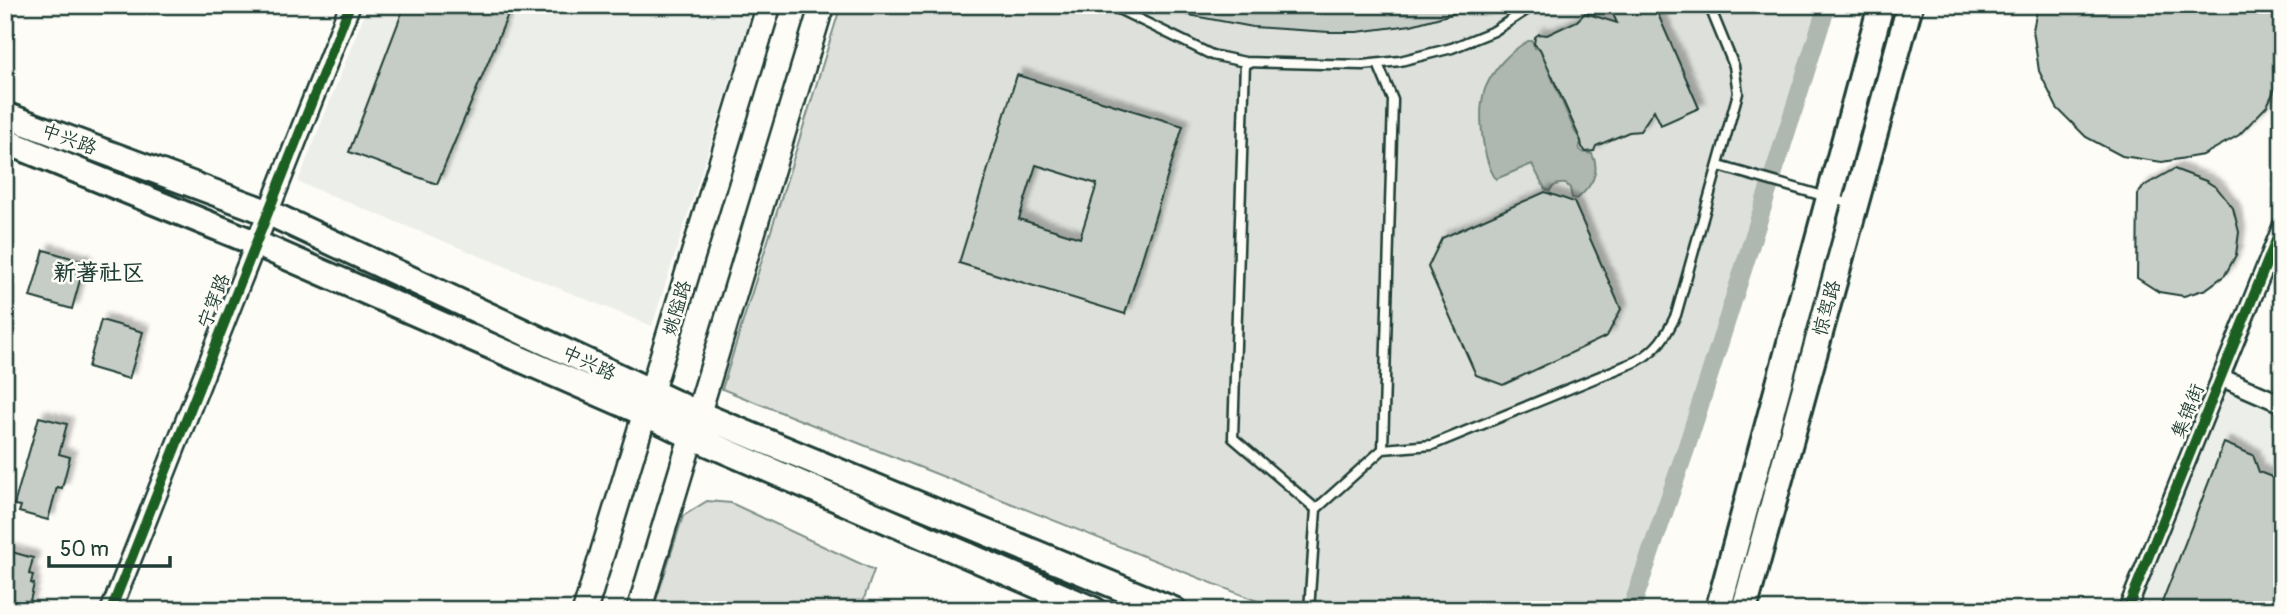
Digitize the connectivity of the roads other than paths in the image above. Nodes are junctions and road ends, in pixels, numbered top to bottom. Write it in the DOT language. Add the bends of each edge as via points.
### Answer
graph roads {
  1 [pos="350,5"];
  2 [pos="769,5"];
  3 [pos="822,5"];
  4 [pos="1110,5"];
  5 [pos="1534,5"];
  6 [pos="1709,5"];
  7 [pos="1881,5"];
  8 [pos="1910,5"];
  9 [pos="1245,62"];
  10 [pos="1378,64"];
  11 [pos="5,115"];
  12 [pos="5,141"];
  13 [pos="1719,166"];
  14 [pos="1844,202"];
  15 [pos="267,212"];
  16 [pos="2282,225"];
  17 [pos="255,243"];
  18 [pos="2220,377"];
  19 [pos="649,403"];
  20 [pos="2282,404"];
  21 [pos="694,425"];
  22 [pos="1383,449"];
  23 [pos="1316,509"];
  24 [pos="111,610"];
  25 [pos="585,610"];
  26 [pos="639,610"];
  27 [pos="1094,610"];
  28 [pos="1174,610"];
  29 [pos="1309,610"];
  30 [pos="1718,610"];
  31 [pos="1744,610"];
  32 [pos="2127,610"];
  1 -- 15 [label="street, 宁穿路"];
  2 -- 19 [label="main road, 姚隘路"];
  3 -- 21 [label="main road"];
  4 -- 9 [label="lane" via="1212,55"];
  5 -- 10 [label="lane" via="1494,31 1452,48"];
  6 -- 13 [label="lane" via="1734,66 1738,93"];
  7 -- 30 [label="main road, 惊驾路"];
  8 -- 31 [label="main road, 惊驾路"];
  9 -- 10 [label="lane"];
  9 -- 23 [label="lane" via="1233,438"];
  10 -- 22 [label="lane" via="1393,100"];
  11 -- 15 [label="main road, 中兴路"];
  12 -- 17 [label="main road, 中兴路"];
  13 -- 14 [label="lane"];
  13 -- 22 [label="lane" via="1676,315 1652,353 1432,445"];
  15 -- 17 [label="street, 宁穿路"];
  15 -- 19 [label="main road, 中兴路"];
  16 -- 18 [label="street, 集锦街"];
  17 -- 19 [label="main road, 中兴路"];
  17 -- 24 [label="street, 宁穿路"];
  18 -- 20 [label="street"];
  18 -- 32 [label="street, 集锦街"];
  19 -- 21 [label="main road, 中兴路"];
  19 -- 25 [label="main road, 姚隘路"];
  21 -- 26 [label="main road"];
  21 -- 27 [label="main road, 中兴路"];
  21 -- 28 [label="main road, 中兴路"];
  22 -- 23 [label="lane"];
  23 -- 29 [label="lane"];
}
